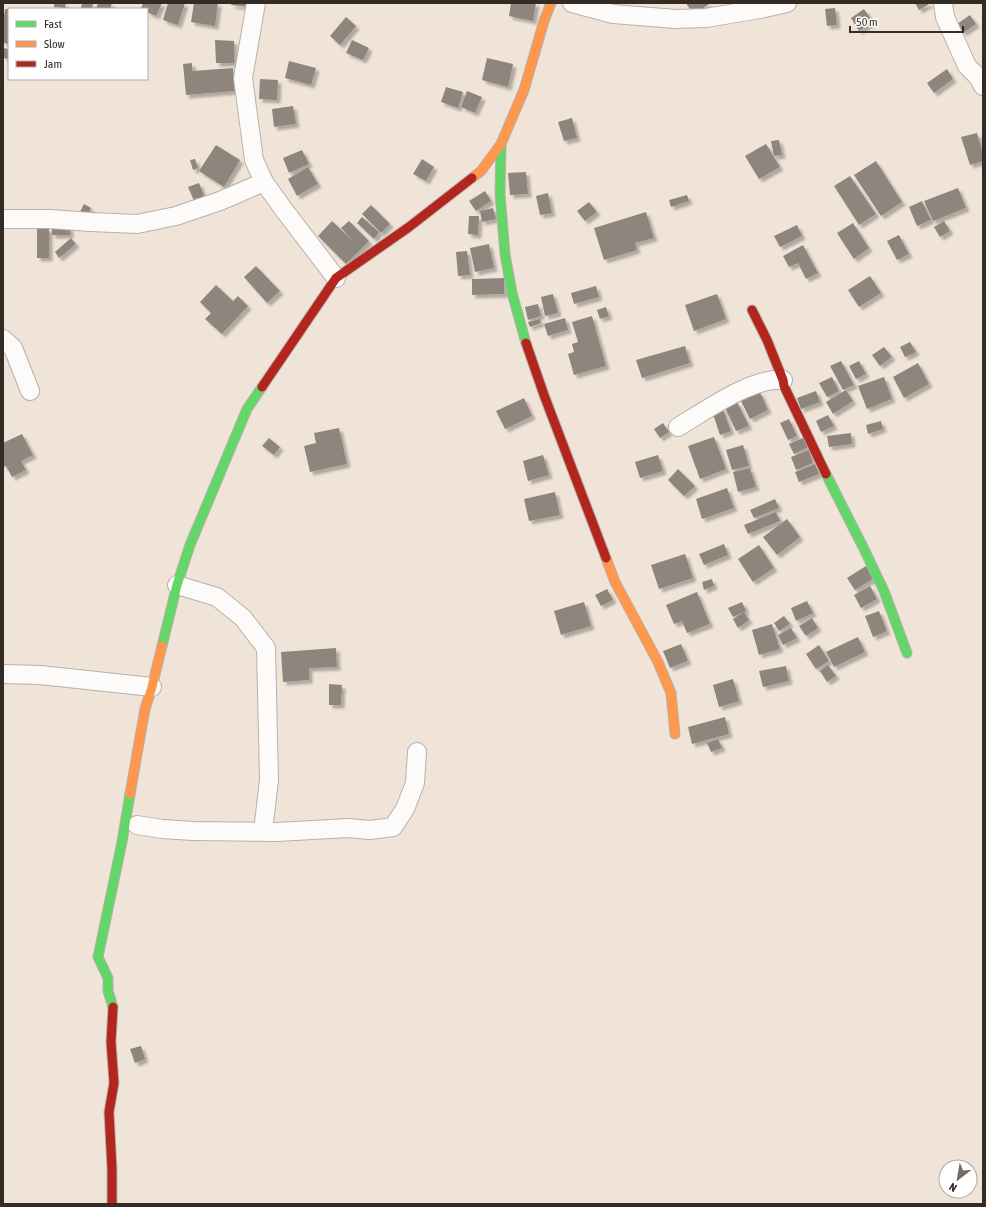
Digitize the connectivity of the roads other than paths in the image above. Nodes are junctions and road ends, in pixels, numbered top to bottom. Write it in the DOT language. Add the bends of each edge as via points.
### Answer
graph roads {
  1 [pos="256,3"];
  2 [pos="551,3"];
  3 [pos="572,3"];
  4 [pos="787,3"];
  5 [pos="943,3"];
  6 [pos="983,86"];
  7 [pos="501,144"];
  8 [pos="264,182"];
  9 [pos="3,219"];
  10 [pos="336,278"];
  11 [pos="752,310"];
  12 [pos="3,339"];
  13 [pos="783,380"];
  14 [pos="30,391"];
  15 [pos="678,427"];
  16 [pos="177,585"];
  17 [pos="907,653"];
  18 [pos="3,674"];
  19 [pos="152,687"];
  20 [pos="675,734"];
  21 [pos="418,752"];
  22 [pos="137,825"];
  23 [pos="263,831"];
  24 [pos="112,1204"];
  1 -- 8 [label="street" via="243,78 254,160"];
  2 -- 7 [label="street" via="524,90"];
  3 -- 4 [label="street" via="613,14 676,19 706,18"];
  5 -- 6 [label="street" via="945,17 967,66"];
  7 -- 10 [label="street" via="481,170 410,227"];
  7 -- 20 [label="street" via="500,194 505,254 522,332 615,582 658,662 670,693"];
  8 -- 9 [label="street" via="176,216 137,224 50,218"];
  8 -- 10 [label="street"];
  10 -- 16 [label="street" via="248,409 190,545"];
  11 -- 13 [label="street"];
  12 -- 14 [label="street" via="13,348"];
  13 -- 15 [label="street" via="774,379 741,391"];
  13 -- 17 [label="street" via="823,469 884,591"];
  16 -- 19 [label="street"];
  16 -- 23 [label="street" via="217,597 243,618 266,648 270,780"];
  18 -- 19 [label="street" via="40,675"];
  19 -- 24 [label="street" via="145,709 122,842 98,957 108,978 108,991 114,1009 111,1042 114,1083 108,1112"];
  21 -- 23 [label="street" via="415,783 405,809 393,827 370,830 348,828"];
  22 -- 23 [label="street" via="193,831"];
}
